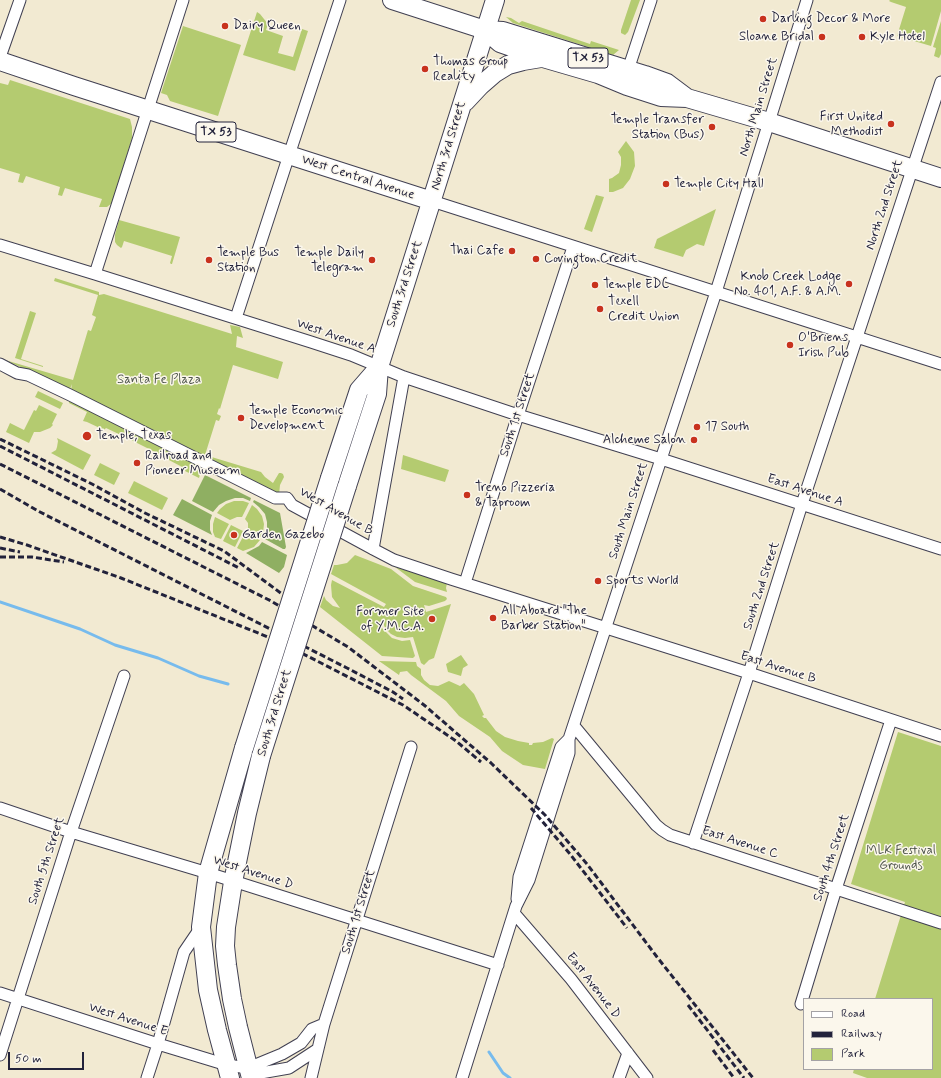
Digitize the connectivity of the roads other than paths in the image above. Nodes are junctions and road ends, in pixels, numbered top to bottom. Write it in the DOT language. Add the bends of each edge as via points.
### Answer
graph roads {
  1 [pos="20,0"];
  2 [pos="183,0"];
  3 [pos="340,0"];
  4 [pos="392,0"];
  5 [pos="495,0"];
  6 [pos="651,0"];
  7 [pos="807,0"];
  8 [pos="485,30"];
  9 [pos="0,57"];
  10 [pos="543,58"];
  11 [pos="0,61"];
  12 [pos="628,70"];
  13 [pos="941,82"];
  14 [pos="687,98"];
  15 [pos="462,105"];
  16 [pos="147,110"];
  17 [pos="769,122"];
  18 [pos="289,155"];
  19 [pos="911,169"];
  20 [pos="941,178"];
  21 [pos="432,201"];
  22 [pos="0,245"];
  23 [pos="573,247"];
  24 [pos="95,274"];
  25 [pos="716,292"];
  26 [pos="236,318"];
  27 [pos="857,338"];
  28 [pos="0,364"];
  29 [pos="941,364"];
  30 [pos="379,367"];
  31 [pos="404,377"];
  32 [pos="518,415"];
  33 [pos="661,459"];
  34 [pos="802,504"];
  35 [pos="373,549"];
  36 [pos="941,549"];
  37 [pos="465,583"];
  38 [pos="606,628"];
  39 [pos="749,673"];
  40 [pos="124,676"];
  41 [pos="891,720"];
  42 [pos="574,726"];
  43 [pos="941,736"];
  44 [pos="411,747"];
  45 [pos="0,808"];
  46 [pos="71,832"];
  47 [pos="693,843"];
  48 [pos="208,873"];
  49 [pos="234,882"];
  50 [pos="836,890"];
  51 [pos="515,909"];
  52 [pos="356,921"];
  53 [pos="941,923"];
  54 [pos="201,927"];
  55 [pos="498,965"];
  56 [pos="0,993"];
  57 [pos="18,999"];
  58 [pos="801,1004"];
  59 [pos="324,1024"];
  60 [pos="158,1044"];
  61 [pos="318,1049"];
  62 [pos="628,1053"];
  63 [pos="0,1055"];
  64 [pos="229,1071"];
  65 [pos="250,1073"];
  66 [pos="147,1078"];
  67 [pos="311,1078"];
  68 [pos="462,1078"];
  69 [pos="620,1078"];
  70 [pos="647,1078"];
  1 -- 9 [label="street"];
  2 -- 16 [label="street"];
  3 -- 18 [label="street"];
  4 -- 8 [label="main road, TX 53"];
  5 -- 8 [label="main road, North 3rd Street"];
  6 -- 12 [label="street"];
  7 -- 17 [label="street, North Main Street"];
  8 -- 10 [label="main road, TX 53" via="498,43"];
  8 -- 12 [label="main road, TX 53" via="503,31"];
  8 -- 15 [label="main road, North 3rd Street"];
  10 -- 14 [label="main road, TX 53" via="598,74 661,97"];
  10 -- 15 [label="main road" via="508,65 480,86"];
  11 -- 16 [label="main road, West Central Avenue / TX 53"];
  12 -- 14 [label="main road, TX 53" via="667,83"];
  13 -- 19 [label="street, North 2nd Street"];
  14 -- 17 [label="main road, TX 53"];
  15 -- 21 [label="main road, North 3rd Street"];
  16 -- 18 [label="main road, West Central Avenue / TX 53"];
  16 -- 24 [label="street"];
  17 -- 19 [label="main road, TX 53"];
  17 -- 25 [label="street, North Main Street"];
  18 -- 21 [label="main road, West Central Avenue / TX 53"];
  18 -- 26 [label="street"];
  19 -- 20 [label="main road, TX 53"];
  19 -- 27 [label="street, North 2nd Street"];
  21 -- 23 [label="street, West Central Avenue"];
  21 -- 30 [label="main road, South 3rd Street"];
  22 -- 24 [label="street, West Avenue A"];
  23 -- 25 [label="street, West Central Avenue"];
  23 -- 32 [label="street, South 1st Street"];
  24 -- 26 [label="street, West Avenue A"];
  25 -- 27 [label="street, West Central Avenue"];
  25 -- 33 [label="street, South Main Street"];
  26 -- 30 [label="street, West Avenue A" via="351,355"];
  27 -- 29 [label="street, West Central Avenue"];
  27 -- 34 [label="street, South 2nd Street"];
  28 -- 35 [label="street, West Avenue B" via="70,395 275,498 287,498 292,505"];
  30 -- 31 [label="street, West Avenue A"];
  30 -- 48 [label="main road, South 3rd Street, bridge" via="359,390 244,748"];
  30 -- 49 [label="main road, South 3rd Street, bridge" via="377,394 261,756"];
  31 -- 32 [label="street, West Avenue A"];
  31 -- 35 [label="street"];
  32 -- 33 [label="street, West Avenue A"];
  32 -- 37 [label="street, South 1st Street"];
  33 -- 34 [label="street, East Avenue A"];
  33 -- 38 [label="street, South Main Street"];
  34 -- 36 [label="street, East Avenue A"];
  34 -- 39 [label="street, South 2nd Street"];
  35 -- 37 [label="street, West Avenue B" via="394,560"];
  37 -- 38 [label="street, West Avenue B"];
  38 -- 39 [label="street, East Avenue B"];
  38 -- 42 [label="street, South Main Street"];
  39 -- 41 [label="street, East Avenue B"];
  39 -- 47 [label="street, South 2nd Street"];
  40 -- 46 [label="street, South 5th Street"];
  41 -- 43 [label="street, East Avenue B"];
  41 -- 50 [label="street, South 4th Street"];
  42 -- 47 [label="street, East Avenue C" via="656,825 670,835"];
  42 -- 51 [label="street, South Main Street" via="569,739 569,753 529,880"];
  44 -- 52 [label="street, South 1st Street"];
  45 -- 46 [label="street, West Avenue D"];
  46 -- 48 [label="street, West Avenue D"];
  46 -- 57 [label="street, South 5th Street"];
  47 -- 50 [label="street, East Avenue C"];
  48 -- 49 [label="street, West Avenue D"];
  48 -- 54 [label="main road, South 3rd Street"];
  49 -- 52 [label="street, West Avenue D"];
  49 -- 65 [label="main road, South 3rd Street" via="225,946 233,1006"];
  50 -- 53 [label="street, East Avenue C"];
  50 -- 58 [label="street, South 4th Street"];
  51 -- 55 [label="street, South Main Street"];
  51 -- 62 [label="street, East Avenue D"];
  52 -- 55 [label="street, West Avenue D"];
  52 -- 59 [label="street, South 1st Street"];
  54 -- 60 [label="street, South 3rd Street" via="184,952"];
  54 -- 64 [label="main road, South 3rd Street" via="208,990"];
  55 -- 68 [label="street, South Main Street"];
  56 -- 57 [label="street, West Avenue E"];
  57 -- 60 [label="street, West Avenue E"];
  57 -- 63 [label="street, South 5th Street"];
  59 -- 61 [label="street, South 1st Street"];
  59 -- 65 [label="street" via="312,1029 301,1043"];
  60 -- 64 [label="street, West Avenue E"];
  60 -- 66 [label="street, South 3rd Street"];
  61 -- 65 [label="street, West Avenue E" via="289,1068"];
  61 -- 67 [label="street, South 1st Street"];
  62 -- 69 [label="street"];
  62 -- 70 [label="street, East Avenue D"];
  64 -- 65 [label="street, West Avenue E"];
}
